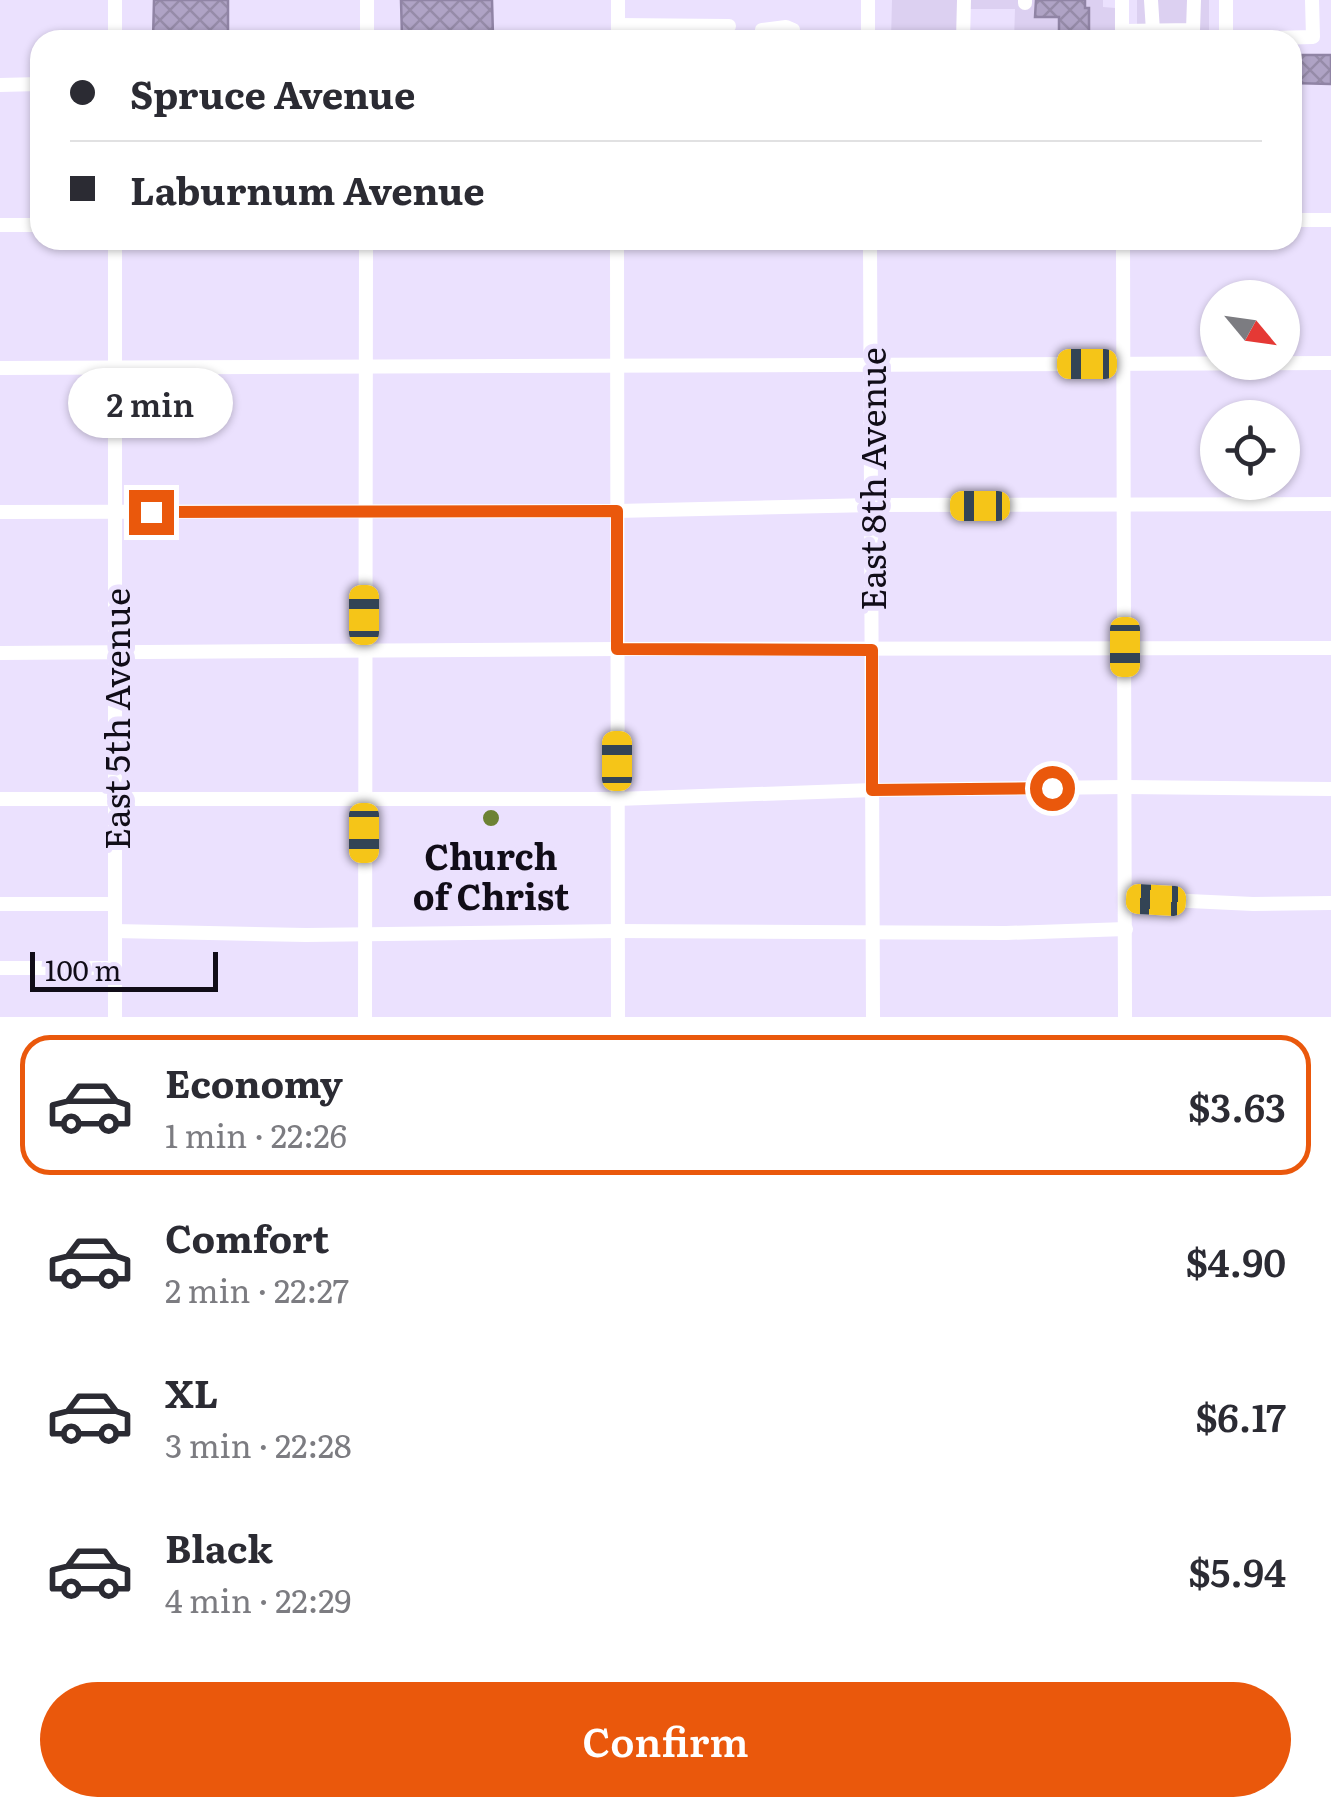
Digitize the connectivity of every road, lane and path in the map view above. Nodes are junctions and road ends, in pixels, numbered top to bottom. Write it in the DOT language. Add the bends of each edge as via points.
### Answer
graph roads {
  1 [pos="115,0"];
  2 [pos="367,0"];
  3 [pos="618,0"];
  4 [pos="868,0"];
  5 [pos="964,0"];
  6 [pos="1122,0"];
  7 [pos="1151,0"];
  8 [pos="1194,0"];
  9 [pos="1226,0"];
  10 [pos="1312,0"];
  11 [pos="729,26"];
  12 [pos="115,30"];
  13 [pos="367,30"];
  14 [pos="618,30"];
  15 [pos="655,30"];
  16 [pos="762,30"];
  17 [pos="793,30"];
  18 [pos="868,30"];
  19 [pos="964,30"];
  20 [pos="1122,30"];
  21 [pos="1153,30"];
  22 [pos="1193,30"];
  23 [pos="1226,30"];
  24 [pos="1302,37"];
  25 [pos="30,84"];
  26 [pos="0,85"];
  27 [pos="1302,220"];
  28 [pos="1331,220"];
  29 [pos="30,225"];
  30 [pos="0,226"];
  31 [pos="115,250"];
  32 [pos="366,250"];
  33 [pos="617,250"];
  34 [pos="870,250"];
  35 [pos="1123,250"];
  36 [pos="1123,364"];
  37 [pos="1331,364"];
  38 [pos="870,365"];
  39 [pos="365,366"];
  40 [pos="617,366"];
  41 [pos="0,368"];
  42 [pos="115,369"];
  43 [pos="1331,504"];
  44 [pos="872,505"];
  45 [pos="1124,506"];
  46 [pos="364,511"];
  47 [pos="617,511"];
  48 [pos="0,512"];
  49 [pos="115,512"];
  50 [pos="1125,647"];
  51 [pos="1331,648"];
  52 [pos="617,649"];
  53 [pos="364,650"];
  54 [pos="872,650"];
  55 [pos="0,653"];
  56 [pos="115,653"];
  57 [pos="1124,787"];
  58 [pos="1331,789"];
  59 [pos="872,790"];
  60 [pos="0,799"];
  61 [pos="115,799"];
  62 [pos="364,799"];
  63 [pos="617,799"];
  64 [pos="1124,898"];
  65 [pos="1331,903"];
  66 [pos="0,904"];
  67 [pos="115,904"];
  68 [pos="1126,930"];
  69 [pos="115,931"];
  70 [pos="618,931"];
  71 [pos="872,931"];
  72 [pos="364,934"];
  73 [pos="0,968"];
  74 [pos="115,968"];
  75 [pos="114,1017"];
  76 [pos="364,1017"];
  77 [pos="618,1017"];
  78 [pos="873,1017"];
  79 [pos="1125,1017"];
  1 -- 12 [label="street"];
  2 -- 13 [label="street"];
  3 -- 14 [label="street"];
  4 -- 18 [label="street"];
  5 -- 19 [label="street"];
  6 -- 20 [label="street"];
  7 -- 21 [label="street"];
  8 -- 22 [label="street"];
  9 -- 23 [label="street"];
  10 -- 24 [label="street" via="1313,37"];
  11 -- 15 [label="street"];
  16 -- 17 [label="street"];
  25 -- 26 [label="street"];
  27 -- 28 [label="street"];
  29 -- 30 [label="street"];
  31 -- 42 [label="street, East 5th Avenue"];
  32 -- 39 [label="street"];
  33 -- 40 [label="street"];
  34 -- 38 [label="street, East 8th Avenue"];
  35 -- 36 [label="street"];
  36 -- 37 [label="street"];
  36 -- 38 [label="street"];
  36 -- 45 [label="street"];
  38 -- 40 [label="street"];
  38 -- 44 [label="street, East 8th Avenue"];
  39 -- 40 [label="street"];
  39 -- 42 [label="street"];
  39 -- 46 [label="street"];
  40 -- 47 [label="street"];
  41 -- 42 [label="street"];
  42 -- 49 [label="street, East 5th Avenue"];
  43 -- 45 [label="street"];
  44 -- 45 [label="street"];
  44 -- 47 [label="street"];
  44 -- 54 [label="street, East 8th Avenue"];
  45 -- 50 [label="street"];
  46 -- 47 [label="street"];
  46 -- 49 [label="street"];
  46 -- 53 [label="street"];
  47 -- 52 [label="street"];
  48 -- 49 [label="street"];
  49 -- 56 [label="street, East 5th Avenue"];
  50 -- 51 [label="street"];
  50 -- 54 [label="street"];
  50 -- 57 [label="street"];
  52 -- 53 [label="street"];
  52 -- 54 [label="street"];
  52 -- 63 [label="street"];
  53 -- 56 [label="street"];
  53 -- 62 [label="street"];
  54 -- 59 [label="street, East 8th Avenue"];
  55 -- 56 [label="street"];
  56 -- 61 [label="street, East 5th Avenue"];
  57 -- 58 [label="street"];
  57 -- 59 [label="street"];
  57 -- 64 [label="street"];
  59 -- 63 [label="street"];
  59 -- 71 [label="street, East 8th Avenue"];
  60 -- 61 [label="street"];
  61 -- 62 [label="street"];
  61 -- 67 [label="street, East 5th Avenue"];
  62 -- 63 [label="street"];
  62 -- 72 [label="street"];
  63 -- 70 [label="street"];
  64 -- 65 [label="street"];
  64 -- 68 [label="street"];
  66 -- 67 [label="street"];
  67 -- 69 [label="street, East 5th Avenue"];
  68 -- 71 [label="street"];
  68 -- 79 [label="street"];
  69 -- 72 [label="street"];
  69 -- 74 [label="street, East 5th Avenue"];
  70 -- 71 [label="street"];
  70 -- 72 [label="street"];
  70 -- 77 [label="street"];
  71 -- 78 [label="street, East 8th Avenue"];
  72 -- 76 [label="street"];
  73 -- 74 [label="street"];
  74 -- 75 [label="street, East 5th Avenue"];
}
